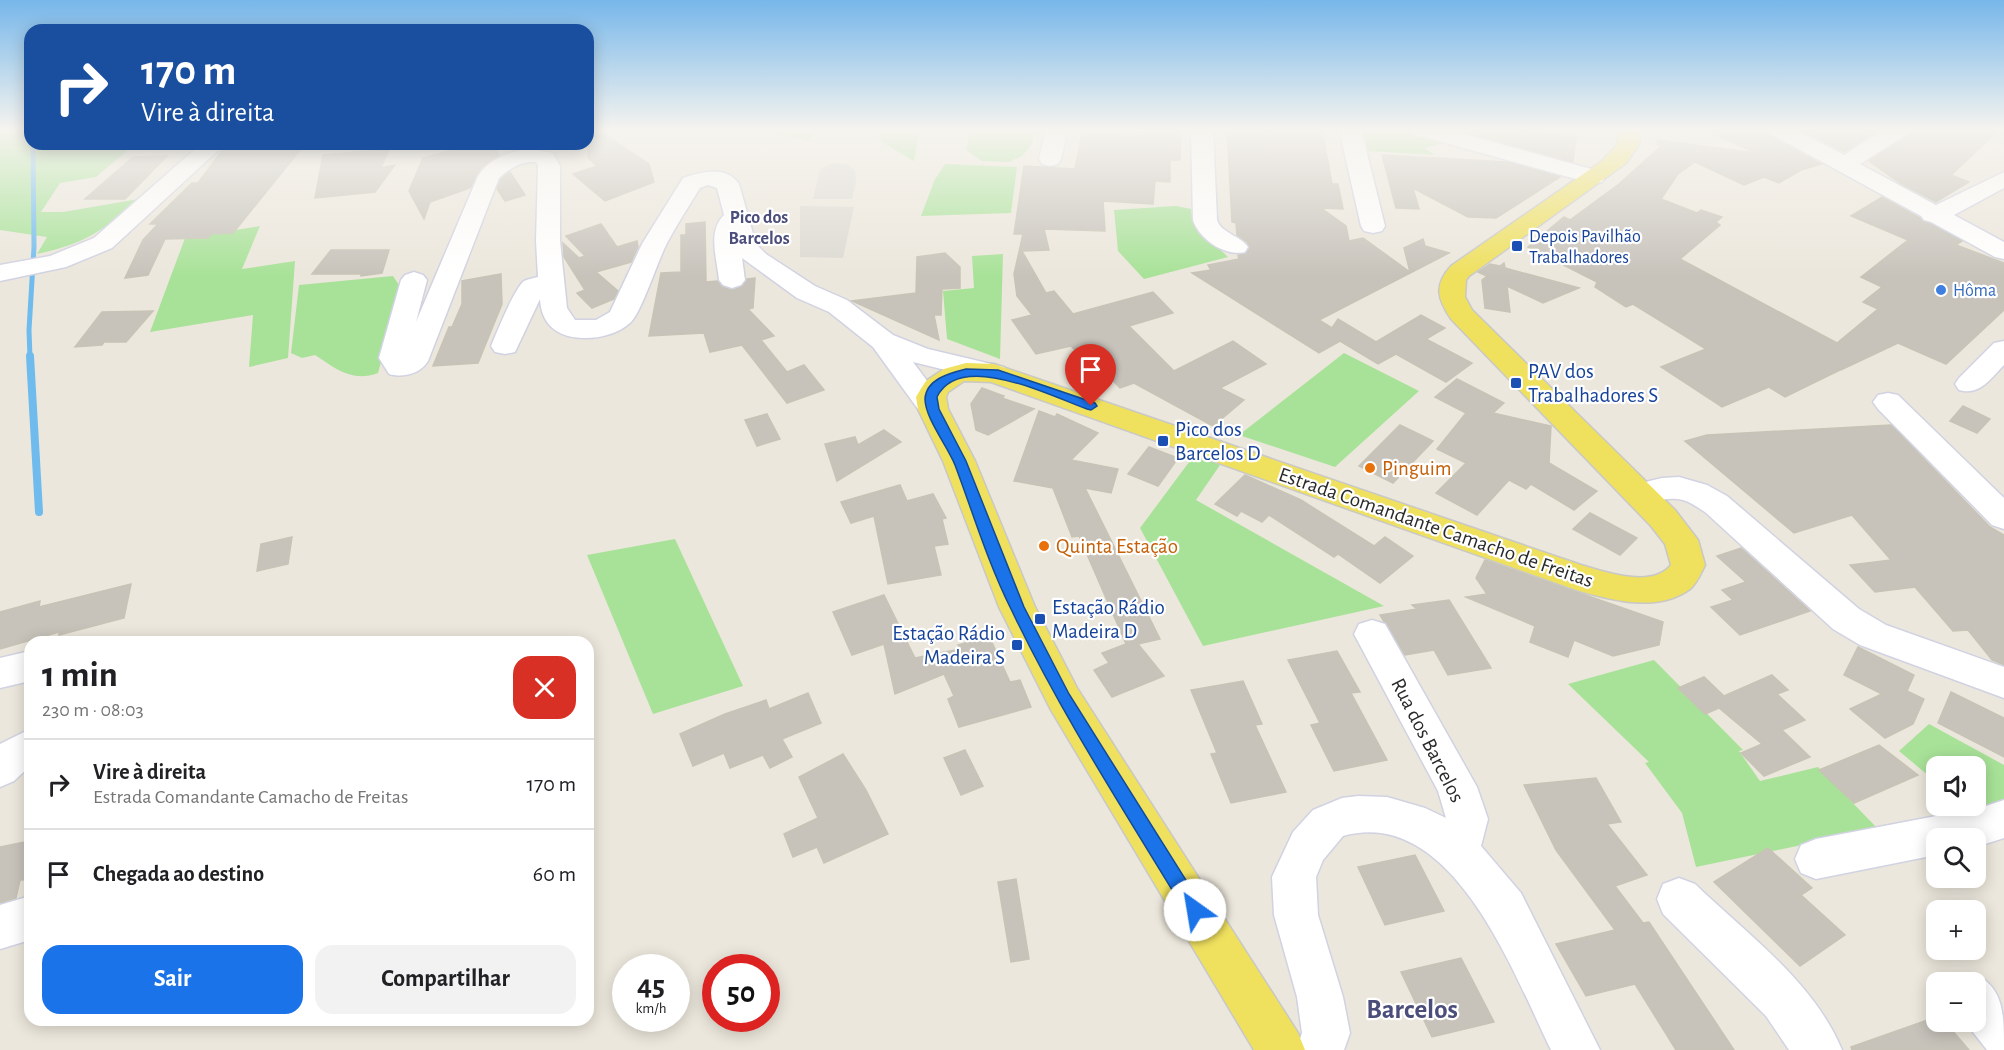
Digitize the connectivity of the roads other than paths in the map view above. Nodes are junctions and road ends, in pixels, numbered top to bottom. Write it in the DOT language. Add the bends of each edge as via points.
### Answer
graph roads {
  1 [pos="176,178"];
  2 [pos="488,178"];
  3 [pos="549,178"];
  4 [pos="1204,178"];
  5 [pos="1362,178"];
  6 [pos="1593,178"];
  7 [pos="1867,178"];
  8 [pos="2004,179"];
  9 [pos="667,191"];
  10 [pos="735,210"];
  11 [pos="1932,215"];
  12 [pos="1373,226"];
  13 [pos="654,244"];
  14 [pos="1236,247"];
  15 [pos="2004,252"];
  16 [pos="4,273"];
  17 [pos="414,280"];
  18 [pos="732,280"];
  19 [pos="552,282"];
  20 [pos="883,341"];
  21 [pos="506,346"];
  22 [pos="2004,349"];
  23 [pos="994,373"];
  24 [pos="1969,384"];
  25 [pos="1888,402"];
  26 [pos="933,409"];
  27 [pos="1640,494"];
  28 [pos="2004,517"];
  29 [pos="1372,634"];
  30 [pos="24,667"];
  31 [pos="0,673"];
  32 [pos="1931,681"];
  33 [pos="2004,683"];
  34 [pos="2004,707"];
  35 [pos="24,749"];
  36 [pos="0,769"];
  37 [pos="2004,819"];
  38 [pos="1459,851"];
  39 [pos="1816,859"];
  40 [pos="1679,899"];
  41 [pos="24,920"];
  42 [pos="0,927"];
  43 [pos="1986,1010"];
  44 [pos="2004,1033"];
  45 [pos="1281,1050"];
  46 [pos="1320,1050"];
  47 [pos="1576,1050"];
  48 [pos="1818,1050"];
  1 -- 16 [label="street" via="103,243 46,265"];
  2 -- 17 [label="street" via="414,361 399,368 393,358"];
  3 -- 19 [label="street"];
  4 -- 14 [label="street" via="1208,229"];
  5 -- 12 [label="street"];
  6 -- 27 [label="main road, Estrada Comandante Camacho de Freitas" via="1460,271 1454,279 1452,297 1460,313 1500,355"];
  7 -- 11 [label="street"];
  8 -- 11 [label="street" via="1949,210"];
  9 -- 13 [label="street" via="642,229 645,243"];
  10 -- 13 [label="street" via="726,181 698,180 692,183"];
  10 -- 18 [label="street" via="726,234"];
  10 -- 20 [label="street" via="744,247 749,252 807,292 838,306"];
  11 -- 15 [label="street"];
  13 -- 19 [label="street" via="621,317 602,328 575,329 558,320"];
  19 -- 21 [label="street" via="534,286"];
  20 -- 23 [label="street" via="919,356"];
  20 -- 26 [label="street"];
  22 -- 24 [label="street"];
  23 -- 26 [label="main road, Estrada Comandante Camacho de Freitas" via="966,372 944,380 931,397"];
  23 -- 27 [label="main road, Estrada Comandante Camacho de Freitas" via="1576,577 1654,591 1679,580 1688,565 1681,540"];
  25 -- 28 [label="street"];
  26 -- 45 [label="main road" via="959,461 1017,607 1064,699"];
  27 -- 33 [label="street" via="1679,487 1700,493 1846,619 1874,635"];
  29 -- 38 [label="street, Rua dos Barcelos" via="1457,787 1467,819"];
  30 -- 31 [label="street"];
  32 -- 34 [label="street"];
  35 -- 36 [label="street"];
  37 -- 39 [label="street"];
  38 -- 46 [label="street, Rua dos Barcelos" via="1425,827 1388,816 1342,817 1328,823 1308,846 1294,877 1293,895 1320,997 1326,1033"];
  38 -- 47 [label="street, Rua dos Barcelos" via="1505,908"];
  40 -- 48 [label="street" via="1783,999"];
  41 -- 42 [label="street"];
  43 -- 44 [label="street"];
}
